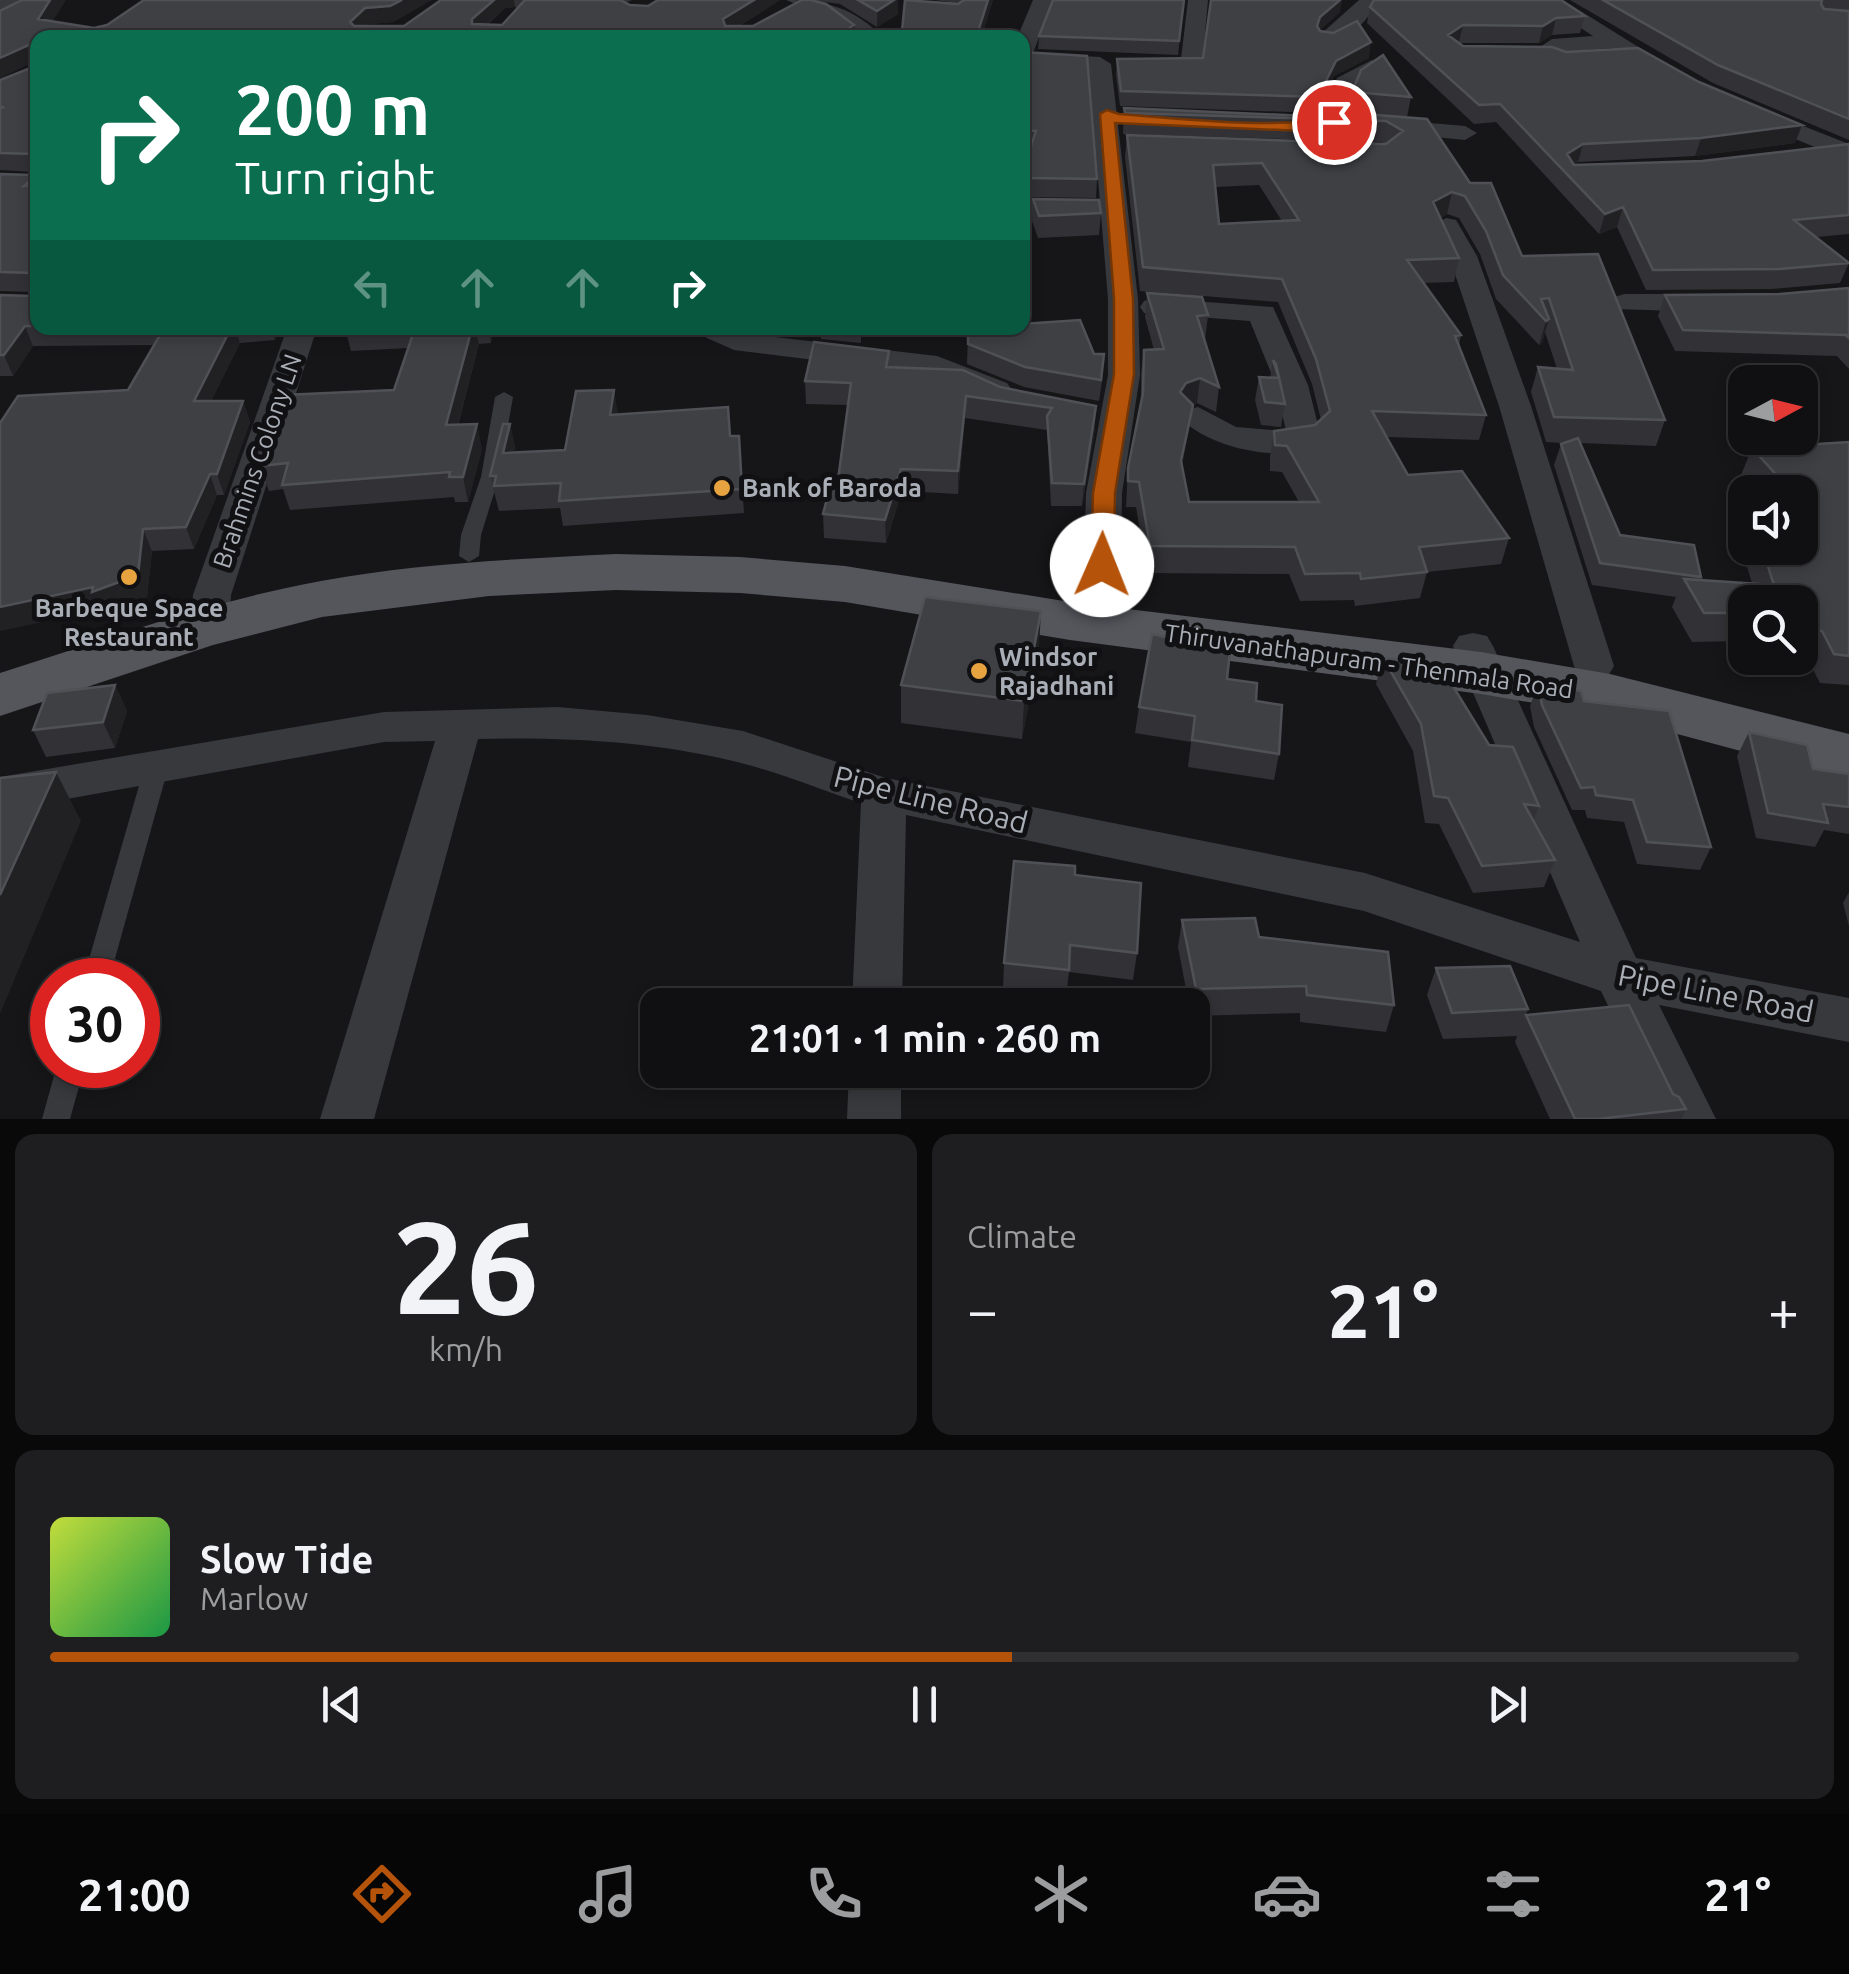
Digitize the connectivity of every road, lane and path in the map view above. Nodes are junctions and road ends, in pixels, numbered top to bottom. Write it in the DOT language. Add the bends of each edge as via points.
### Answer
graph roads {
  1 [pos="8,0"];
  2 [pos="863,0"];
  3 [pos="1043,0"];
  4 [pos="1198,0"];
  5 [pos="1369,0"];
  6 [pos="1548,0"];
  7 [pos="795,4"];
  8 [pos="0,6"];
  9 [pos="834,12"];
  10 [pos="860,30"];
  11 [pos="1030,35"];
  12 [pos="1329,39"];
  13 [pos="1626,53"];
  14 [pos="1476,54"];
  15 [pos="1030,57"];
  16 [pos="1100,64"];
  17 [pos="1372,67"];
  18 [pos="1687,83"];
  19 [pos="1733,104"];
  20 [pos="1465,133"];
  21 [pos="1843,152"];
  22 [pos="1800,156"];
  23 [pos="1030,209"];
  24 [pos="1115,210"];
  25 [pos="1446,226"];
  26 [pos="1124,299"];
  27 [pos="1624,303"];
  28 [pos="1734,303"];
  29 [pos="300,335"];
  30 [pos="722,335"];
  31 [pos="504,397"];
  32 [pos="1028,402"];
  33 [pos="1198,417"];
  34 [pos="468,556"];
  35 [pos="211,611"];
  36 [pos="1098,613"];
  37 [pos="0,660"];
  38 [pos="1477,660"];
  39 [pos="1594,666"];
  40 [pos="0,695"];
  41 [pos="461,724"];
  42 [pos="1849,726"];
  43 [pos="1849,757"];
  44 [pos="157,766"];
  45 [pos="0,794"];
  46 [pos="884,794"];
  47 [pos="102,958"];
  48 [pos="1620,976"];
  49 [pos="878,988"];
  50 [pos="1849,1020"];
  51 [pos="65,1088"];
  52 [pos="875,1088"];
  53 [pos="56,1119"];
  54 [pos="347,1119"];
  55 [pos="874,1119"];
  56 [pos="1689,1119"];
  1 -- 8 [label="street"];
  2 -- 9 [label="street"];
  3 -- 11 [label="street"];
  4 -- 16 [label="street" via="1191,66"];
  5 -- 12 [label="street"];
  6 -- 13 [label="street"];
  7 -- 9 [label="street"];
  9 -- 10 [label="street"];
  13 -- 14 [label="street" via="1552,46 1548,54"];
  13 -- 18 [label="street"];
  15 -- 16 [label="street"];
  16 -- 24 [label="street" via="1120,117"];
  17 -- 20 [label="street" via="1349,74 1336,92 1336,108 1316,125"];
  19 -- 21 [label="street"];
  21 -- 22 [label="street"];
  23 -- 24 [label="street"];
  24 -- 26 [label="street"];
  25 -- 39 [label="street" via="1516,406"];
  26 -- 33 [label="street" via="1149,307 1262,312 1292,385 1304,437 1228,437"];
  26 -- 36 [label="street" via="1124,374 1104,416"];
  27 -- 28 [label="street"];
  29 -- 35 [label="street, Brahmins Colony LN"];
  30 -- 32 [label="street" via="937,366"];
  31 -- 34 [label="lane"];
  34 -- 35 [label="main road" via="395,562"];
  34 -- 36 [label="main road" via="659,546 800,551"];
  35 -- 36 [label="main road, Thiruvanathapuram - Thenmala Road" via="489,578 616,572 740,575"];
  35 -- 37 [label="main road" via="137,615"];
  35 -- 40 [label="main road, Thiruvanathapuram - Thenmala Road"];
  36 -- 38 [label="main road, Thiruvanathapuram - Thenmala Road"];
  38 -- 39 [label="main road"];
  38 -- 43 [label="main road, Thiruvanathapuram - Thenmala Road"];
  38 -- 48 [label="street"];
  39 -- 42 [label="main road"];
  41 -- 44 [label="street, Pipe Line Road" via="384,727"];
  41 -- 46 [label="street, Pipe Line Road" via="558,722 647,730 743,748"];
  41 -- 54 [label="street"];
  44 -- 45 [label="street, Pipe Line Road"];
  44 -- 47 [label="lane"];
  46 -- 48 [label="street, Pipe Line Road" via="1365,892"];
  46 -- 49 [label="street"];
  48 -- 50 [label="street, Pipe Line Road"];
  48 -- 56 [label="street"];
  51 -- 53 [label="lane"];
  52 -- 55 [label="street"];
}
